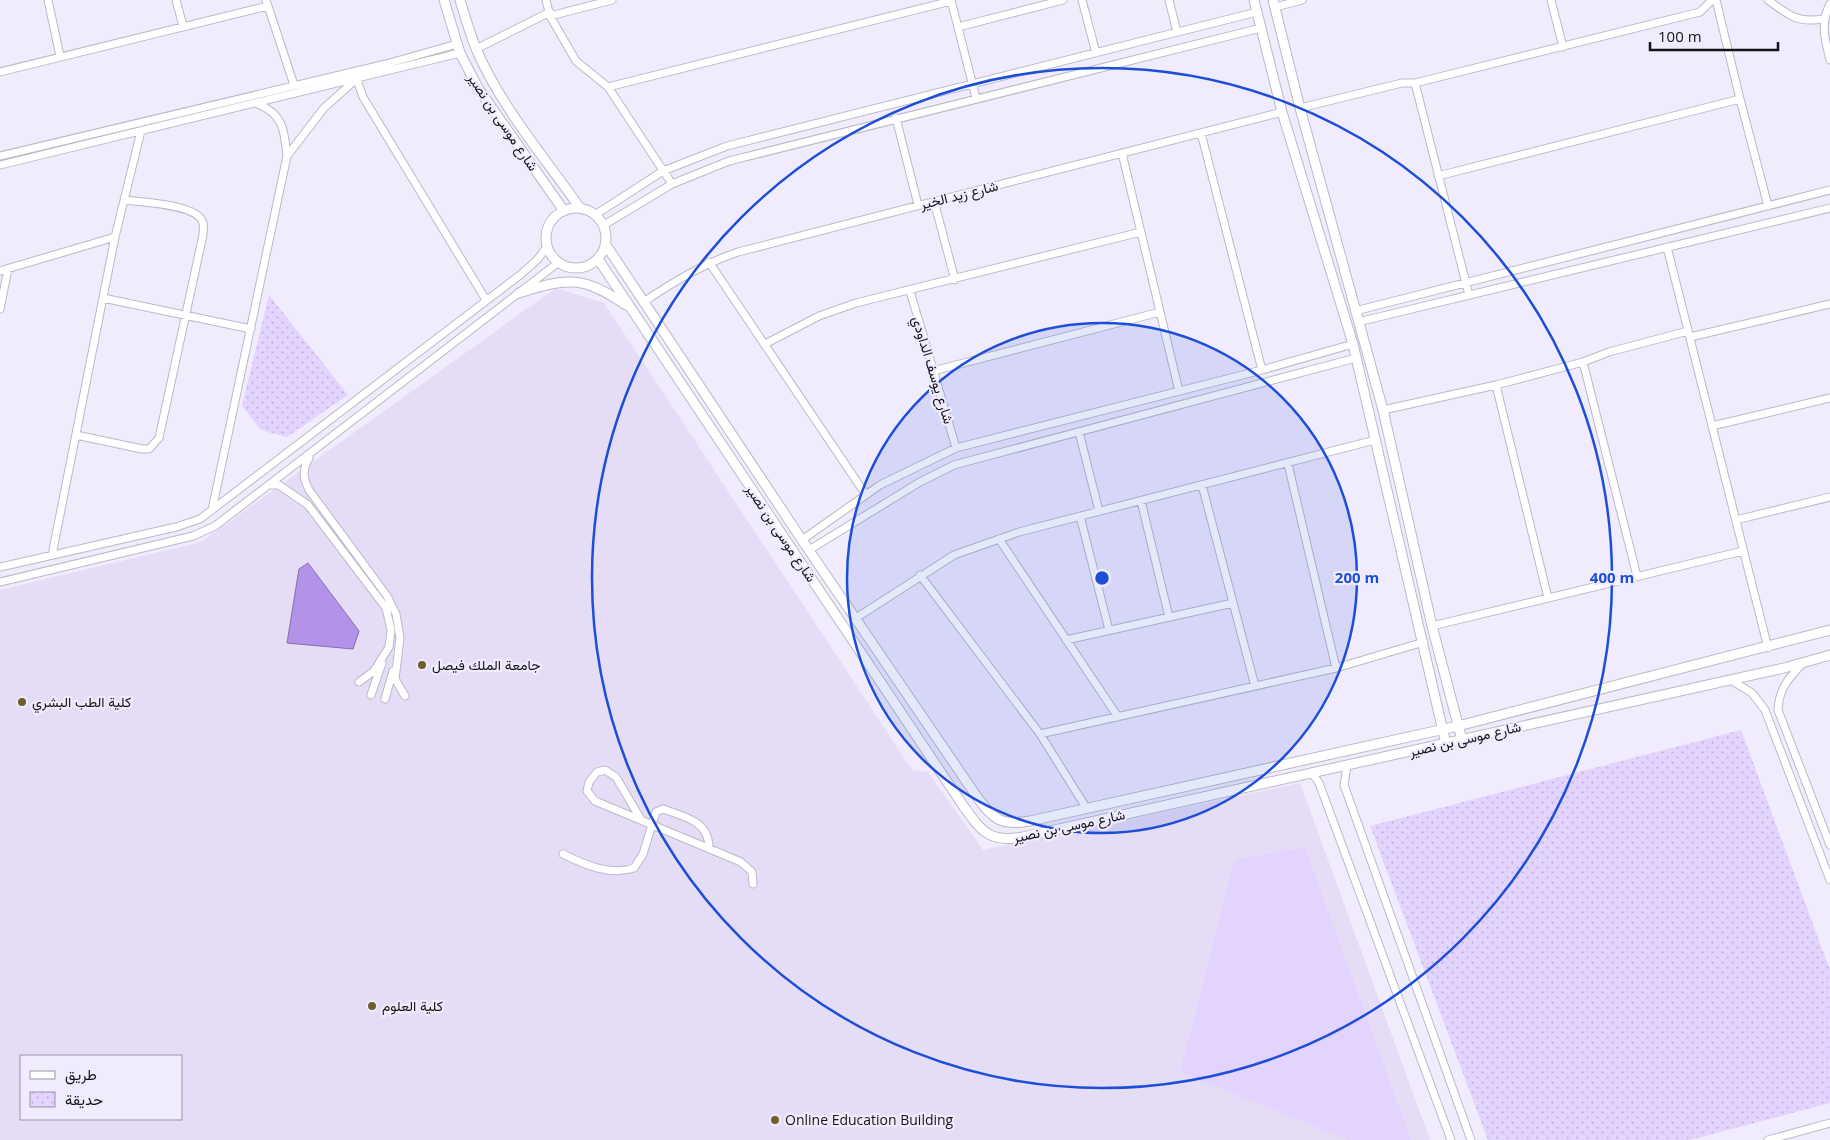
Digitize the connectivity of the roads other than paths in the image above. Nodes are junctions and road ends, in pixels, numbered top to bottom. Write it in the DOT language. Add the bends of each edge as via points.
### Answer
graph roads {
  1 [pos="48,0"];
  2 [pos="176,0"];
  3 [pos="444,0"];
  4 [pos="460,0"];
  5 [pos="546,0"];
  6 [pos="612,0"];
  7 [pos="951,0"];
  8 [pos="1063,0"];
  9 [pos="1082,0"];
  10 [pos="1169,0"];
  11 [pos="1254,0"];
  12 [pos="1302,0"];
  13 [pos="1552,0"];
  14 [pos="1714,0"];
  15 [pos="1768,0"];
  16 [pos="267,3"];
  17 [pos="1274,4"];
  18 [pos="1830,4"];
  19 [pos="1257,12"];
  20 [pos="550,14"];
  21 [pos="1824,19"];
  22 [pos="183,26"];
  23 [pos="958,27"];
  24 [pos="1261,28"];
  25 [pos="1178,32"];
  26 [pos="456,44"];
  27 [pos="1563,46"];
  28 [pos="476,49"];
  29 [pos="1096,53"];
  30 [pos="460,54"];
  31 [pos="60,56"];
  32 [pos="1830,60"];
  33 [pos="355,71"];
  34 [pos="0,72"];
  35 [pos="357,79"];
  36 [pos="1415,83"];
  37 [pos="294,85"];
  38 [pos="973,85"];
  39 [pos="608,88"];
  40 [pos="976,98"];
  41 [pos="1740,99"];
  42 [pos="258,104"];
  43 [pos="1300,108"];
  44 [pos="1282,112"];
  45 [pos="896,118"];
  46 [pos="141,131"];
  47 [pos="1201,133"];
  48 [pos="1122,153"];
  49 [pos="0,156"];
  50 [pos="288,156"];
  51 [pos="0,165"];
  52 [pos="663,171"];
  53 [pos="1438,176"];
  54 [pos="672,184"];
  55 [pos="1830,190"];
  56 [pos="124,200"];
  57 [pos="934,201"];
  58 [pos="918,205"];
  59 [pos="1768,206"];
  60 [pos="580,208"];
  61 [pos="1830,208"];
  62 [pos="564,211"];
  63 [pos="595,215"];
  64 [pos="604,225"];
  65 [pos="1141,232"];
  66 [pos="115,237"];
  67 [pos="606,245"];
  68 [pos="548,247"];
  69 [pos="1667,247"];
  70 [pos="598,259"];
  71 [pos="559,262"];
  72 [pos="709,262"];
  73 [pos="8,269"];
  74 [pos="0,271"];
  75 [pos="955,280"];
  76 [pos="1466,282"];
  77 [pos="910,291"];
  78 [pos="519,293"];
  79 [pos="1469,295"];
  80 [pos="103,298"];
  81 [pos="486,300"];
  82 [pos="645,301"];
  83 [pos="1830,304"];
  84 [pos="0,309"];
  85 [pos="632,309"];
  86 [pos="1355,311"];
  87 [pos="1160,312"];
  88 [pos="186,315"];
  89 [pos="1358,322"];
  90 [pos="250,329"];
  91 [pos="1689,334"];
  92 [pos="765,344"];
  93 [pos="1353,344"];
  94 [pos="1356,358"];
  95 [pos="1583,362"];
  96 [pos="1262,370"];
  97 [pos="934,371"];
  98 [pos="1496,385"];
  99 [pos="1179,391"];
  100 [pos="1830,398"];
  101 [pos="1383,410"];
  102 [pos="1049,425"];
  103 [pos="1712,426"];
  104 [pos="1079,432"];
  105 [pos="76,435"];
  106 [pos="1052,438"];
  107 [pos="1375,440"];
  108 [pos="956,448"];
  109 [pos="311,454"];
  110 [pos="1288,464"];
  111 [pos="270,485"];
  112 [pos="1202,485"];
  113 [pos="866,494"];
  114 [pos="1830,497"];
  115 [pos="1141,501"];
  116 [pos="212,510"];
  117 [pos="1099,511"];
  118 [pos="1080,516"];
  119 [pos="1736,520"];
  120 [pos="999,539"];
  121 [pos="802,540"];
  122 [pos="809,550"];
  123 [pos="1743,551"];
  124 [pos="52,555"];
  125 [pos="0,567"];
  126 [pos="920,575"];
  127 [pos="1637,576"];
  128 [pos="0,582"];
  129 [pos="1548,598"];
  130 [pos="1233,603"];
  131 [pos="1169,617"];
  132 [pos="856,618"];
  133 [pos="1432,626"];
  134 [pos="1109,630"];
  135 [pos="1830,630"];
  136 [pos="1066,640"];
  137 [pos="1424,642"];
  138 [pos="1768,648"];
  139 [pos="1830,655"];
  140 [pos="383,660"];
  141 [pos="395,662"];
  142 [pos="1803,663"];
  143 [pos="1336,668"];
  144 [pos="1732,680"];
  145 [pos="358,682"];
  146 [pos="1255,686"];
  147 [pos="371,696"];
  148 [pos="405,696"];
  149 [pos="385,699"];
  150 [pos="1118,717"];
  151 [pos="1458,726"];
  152 [pos="1443,729"];
  153 [pos="1040,734"];
  154 [pos="1462,740"];
  155 [pos="1446,744"];
  156 [pos="1347,766"];
  157 [pos="1312,773"];
  158 [pos="1087,808"];
  159 [pos="640,818"];
  160 [pos="653,823"];
  161 [pos="1830,845"];
  162 [pos="709,848"];
  163 [pos="563,854"];
  164 [pos="1830,880"];
  165 [pos="753,884"];
  166 [pos="1830,1123"];
  167 [pos="1451,1140"];
  168 [pos="1472,1140"];
  169 [pos="1768,1140"];
  1 -- 31 [label="street"];
  2 -- 22 [label="street"];
  3 -- 26 [label="street, شارع موسى بن نصير"];
  4 -- 28 [label="street, شارع موسى بن نصير"];
  5 -- 20 [label="street"];
  6 -- 20 [label="street"];
  7 -- 23 [label="street"];
  7 -- 39 [label="street"];
  8 -- 23 [label="street"];
  9 -- 29 [label="street"];
  10 -- 25 [label="street"];
  11 -- 19 [label="street"];
  12 -- 17 [label="street"];
  13 -- 27 [label="street"];
  14 -- 27 [label="street" via="1700,12"];
  14 -- 41 [label="street"];
  15 -- 21 [label="street" via="1794,19 1806,22"];
  16 -- 22 [label="street"];
  16 -- 37 [label="street"];
  17 -- 43 [label="street"];
  18 -- 21 [label="street"];
  19 -- 24 [label="street"];
  19 -- 25 [label="street"];
  20 -- 28 [label="street"];
  20 -- 39 [label="street" via="576,61"];
  21 -- 32 [label="street"];
  22 -- 31 [label="street"];
  23 -- 38 [label="street"];
  24 -- 40 [label="street"];
  24 -- 44 [label="street"];
  25 -- 29 [label="street"];
  26 -- 30 [label="street, شارع موسى بن نصير"];
  26 -- 33 [label="street"];
  27 -- 36 [label="street"];
  28 -- 60 [label="street, شارع موسى بن نصير" via="506,103"];
  29 -- 38 [label="street"];
  30 -- 35 [label="street"];
  30 -- 62 [label="street, شارع موسى بن نصير" via="478,88"];
  31 -- 34 [label="street"];
  33 -- 35 [label="street"];
  33 -- 37 [label="street"];
  35 -- 42 [label="street"];
  35 -- 50 [label="street" via="324,108"];
  35 -- 81 [label="street" via="368,104"];
  36 -- 43 [label="street" via="1402,83"];
  36 -- 53 [label="street"];
  37 -- 49 [label="street"];
  38 -- 40 [label="street"];
  38 -- 52 [label="street" via="727,146"];
  39 -- 52 [label="street"];
  40 -- 45 [label="street"];
  41 -- 53 [label="street"];
  41 -- 59 [label="street"];
  42 -- 46 [label="street"];
  42 -- 50 [label="street" via="278,116"];
  43 -- 86 [label="street"];
  44 -- 47 [label="street, شارع زيد الخير"];
  44 -- 93 [label="street"];
  45 -- 54 [label="street" via="730,161"];
  45 -- 58 [label="street"];
  46 -- 51 [label="street"];
  46 -- 56 [label="street"];
  47 -- 48 [label="street, شارع زيد الخير"];
  47 -- 96 [label="street"];
  48 -- 57 [label="street, شارع زيد الخير"];
  48 -- 65 [label="street"];
  50 -- 90 [label="street"];
  52 -- 54 [label="street"];
  52 -- 63 [label="street"];
  53 -- 76 [label="street"];
  54 -- 64 [label="street"];
  55 -- 59 [label="street"];
  56 -- 66 [label="street"];
  56 -- 88 [label="street" via="186,208 203,222"];
  57 -- 58 [label="street, شارع زيد الخير"];
  57 -- 75 [label="street"];
  58 -- 72 [label="street, شارع زيد الخير"];
  59 -- 76 [label="street"];
  60 -- 62 [label="street"];
  60 -- 63 [label="street"];
  61 -- 69 [label="street"];
  62 -- 68 [label="street" via="553,219 548,228"];
  63 -- 64 [label="street"];
  64 -- 67 [label="street"];
  65 -- 75 [label="street"];
  65 -- 87 [label="street"];
  66 -- 73 [label="street"];
  66 -- 80 [label="street"];
  67 -- 70 [label="street"];
  67 -- 82 [label="street, شارع موسى بن نصير"];
  68 -- 71 [label="street"];
  68 -- 81 [label="street" via="537,260"];
  69 -- 79 [label="street"];
  69 -- 91 [label="street"];
  70 -- 71 [label="street" via="577,268"];
  70 -- 85 [label="street, شارع موسى بن نصير"];
  71 -- 78 [label="street"];
  72 -- 82 [label="street, شارع زيد الخير"];
  72 -- 92 [label="street"];
  73 -- 74 [label="street"];
  73 -- 84 [label="street"];
  75 -- 77 [label="street"];
  76 -- 79 [label="street"];
  76 -- 86 [label="street"];
  77 -- 92 [label="street" via="856,303 819,316"];
  77 -- 97 [label="street, شارع يوسف الداودي"];
  78 -- 85 [label="street" via="550,283 578,282 598,288"];
  78 -- 109 [label="street"];
  79 -- 89 [label="street"];
  80 -- 88 [label="street"];
  80 -- 105 [label="street"];
  81 -- 116 [label="street"];
  82 -- 121 [label="street, شارع موسى بن نصير"];
  83 -- 91 [label="street"];
  85 -- 157 [label="street, شارع موسى بن نصير" via="964,807 986,833 1009,840 1023,838"];
  86 -- 89 [label="street"];
  87 -- 97 [label="street"];
  87 -- 99 [label="street"];
  88 -- 90 [label="street"];
  88 -- 105 [label="street" via="159,438 154,445 142,449"];
  89 -- 101 [label="street"];
  90 -- 116 [label="street"];
  91 -- 95 [label="street" via="1609,352"];
  91 -- 103 [label="street"];
  92 -- 113 [label="street"];
  93 -- 94 [label="street"];
  93 -- 96 [label="street"];
  94 -- 104 [label="street"];
  94 -- 107 [label="street"];
  95 -- 98 [label="street"];
  95 -- 127 [label="street"];
  96 -- 99 [label="street"];
  97 -- 108 [label="street, شارع يوسف الداودي"];
  98 -- 101 [label="street"];
  98 -- 129 [label="street"];
  99 -- 102 [label="street"];
  100 -- 103 [label="street"];
  101 -- 133 [label="street"];
  102 -- 106 [label="street"];
  102 -- 108 [label="street"];
  103 -- 119 [label="street"];
  104 -- 106 [label="street"];
  104 -- 117 [label="street"];
  105 -- 124 [label="street"];
  106 -- 122 [label="street" via="954,465 920,482"];
  107 -- 110 [label="street"];
  107 -- 137 [label="street"];
  108 -- 113 [label="street"];
  109 -- 111 [label="street"];
  109 -- 141 [label="street" via="304,465 304,479 309,490 388,596 396,614 400,638"];
  110 -- 112 [label="street"];
  110 -- 143 [label="street"];
  111 -- 128 [label="street" via="215,526 193,536"];
  111 -- 140 [label="street" via="279,485 308,505 386,608 391,630"];
  112 -- 115 [label="street"];
  112 -- 130 [label="street"];
  113 -- 121 [label="street"];
  114 -- 119 [label="street"];
  115 -- 117 [label="street"];
  115 -- 131 [label="street"];
  116 -- 124 [label="street" via="200,519 176,527"];
  117 -- 118 [label="street"];
  118 -- 120 [label="street"];
  118 -- 134 [label="street"];
  119 -- 123 [label="street"];
  120 -- 126 [label="street" via="954,555"];
  120 -- 136 [label="street"];
  121 -- 122 [label="street, شارع موسى بن نصير"];
  122 -- 132 [label="street, شارع موسى بن نصير"];
  123 -- 127 [label="street"];
  123 -- 138 [label="street"];
  124 -- 125 [label="street"];
  126 -- 132 [label="street"];
  126 -- 153 [label="street"];
  127 -- 129 [label="street"];
  129 -- 133 [label="street"];
  130 -- 131 [label="street"];
  130 -- 146 [label="street"];
  131 -- 134 [label="street"];
  132 -- 158 [label="street, شارع موسى بن نصير" via="977,797 997,820 1014,824"];
  133 -- 151 [label="street"];
  134 -- 136 [label="street"];
  135 -- 138 [label="street, شارع موسى بن نصير"];
  136 -- 150 [label="street"];
  137 -- 143 [label="street"];
  137 -- 152 [label="street"];
  138 -- 151 [label="street, شارع موسى بن نصير"];
  139 -- 142 [label="street, شارع موسى بن نصير"];
  140 -- 145 [label="street"];
  140 -- 147 [label="street"];
  141 -- 148 [label="street" via="395,679"];
  141 -- 149 [label="street"];
  142 -- 144 [label="street, شارع موسى بن نصير"];
  142 -- 161 [label="street" via="1783,685 1778,710"];
  143 -- 146 [label="street"];
  144 -- 154 [label="street, شارع موسى بن نصير"];
  144 -- 164 [label="street" via="1752,693 1765,710"];
  146 -- 150 [label="street"];
  150 -- 153 [label="street"];
  151 -- 152 [label="street, شارع موسى بن نصير"];
  151 -- 154 [label="street"];
  152 -- 155 [label="street"];
  152 -- 158 [label="street, شارع موسى بن نصير"];
  153 -- 158 [label="street"];
  154 -- 155 [label="street, شارع موسى بن نصير"];
  155 -- 156 [label="street, شارع موسى بن نصير"];
  156 -- 157 [label="street, شارع موسى بن نصير"];
  156 -- 168 [label="street" via="1344,785"];
  157 -- 167 [label="street" via="1320,783"];
  159 -- 159 [label="street" via="595,801 587,792 596,772 605,770 616,778"];
  159 -- 160 [label="street"];
  160 -- 162 [label="street"];
  160 -- 162 [label="street" via="656,812 664,809 700,824 709,837"];
  160 -- 163 [label="street" via="643,854 634,868 621,873 596,868"];
  162 -- 165 [label="street" via="749,868"];
  166 -- 169 [label="street"];
}
